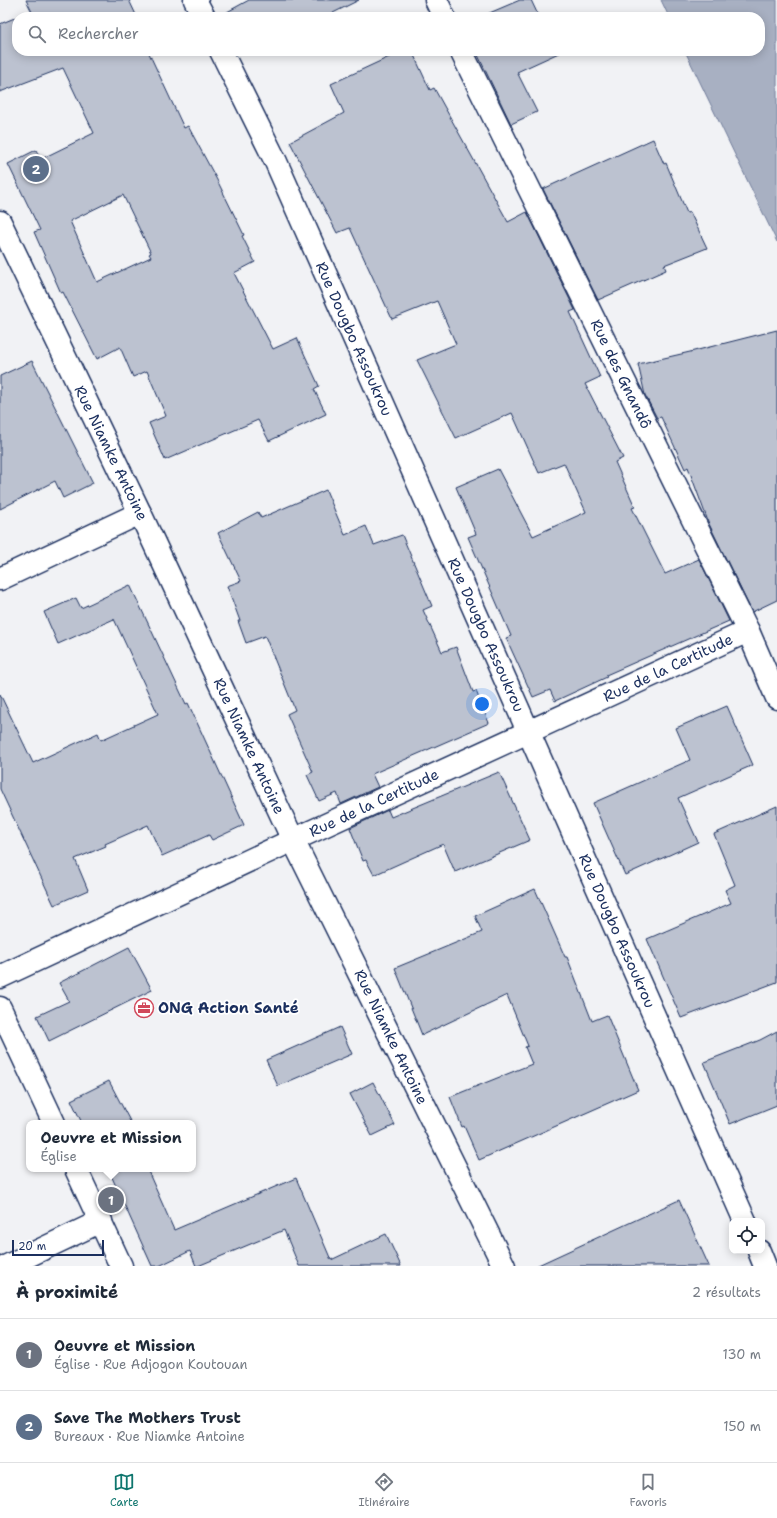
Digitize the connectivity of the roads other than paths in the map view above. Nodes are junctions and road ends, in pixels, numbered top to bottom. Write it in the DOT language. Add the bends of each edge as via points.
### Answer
graph roads {
  1 [pos="195,0"];
  2 [pos="436,0"];
  3 [pos="201,12"];
  4 [pos="442,12"];
  5 [pos="223,56"];
  6 [pos="463,56"];
  7 [pos="0,223"];
  8 [pos="140,513"];
  9 [pos="0,579"];
  10 [pos="748,631"];
  11 [pos="777,698"];
  12 [pos="528,731"];
  13 [pos="293,840"];
  14 [pos="0,977"];
  15 [pos="0,1008"];
  16 [pos="53,1120"];
  17 [pos="77,1172"];
  18 [pos="744,1218"];
  19 [pos="101,1221"];
  20 [pos="760,1254"];
  21 [pos="7,1266"];
  22 [pos="121,1266"];
  23 [pos="504,1266"];
  24 [pos="765,1266"];
  1 -- 3 [label="street"];
  2 -- 4 [label="street"];
  5 -- 12 [label="street, Rue Dougbo Assoukrou" via="276,162"];
  6 -- 10 [label="street, Rue des Gnandô"];
  7 -- 8 [label="street, Rue Niamke Antoine"];
  8 -- 9 [label="street"];
  8 -- 13 [label="street, Rue Niamke Antoine"];
  10 -- 11 [label="street, Rue des Gnandô"];
  10 -- 12 [label="street, Rue de la Certitude"];
  12 -- 13 [label="street, Rue de la Certitude"];
  12 -- 18 [label="street, Rue Dougbo Assoukrou"];
  13 -- 14 [label="street, Rue de la Certitude"];
  13 -- 23 [label="street, Rue Niamke Antoine"];
  15 -- 16 [label="street"];
  17 -- 19 [label="street"];
  19 -- 21 [label="street"];
  19 -- 22 [label="street"];
  20 -- 24 [label="street"];
}
